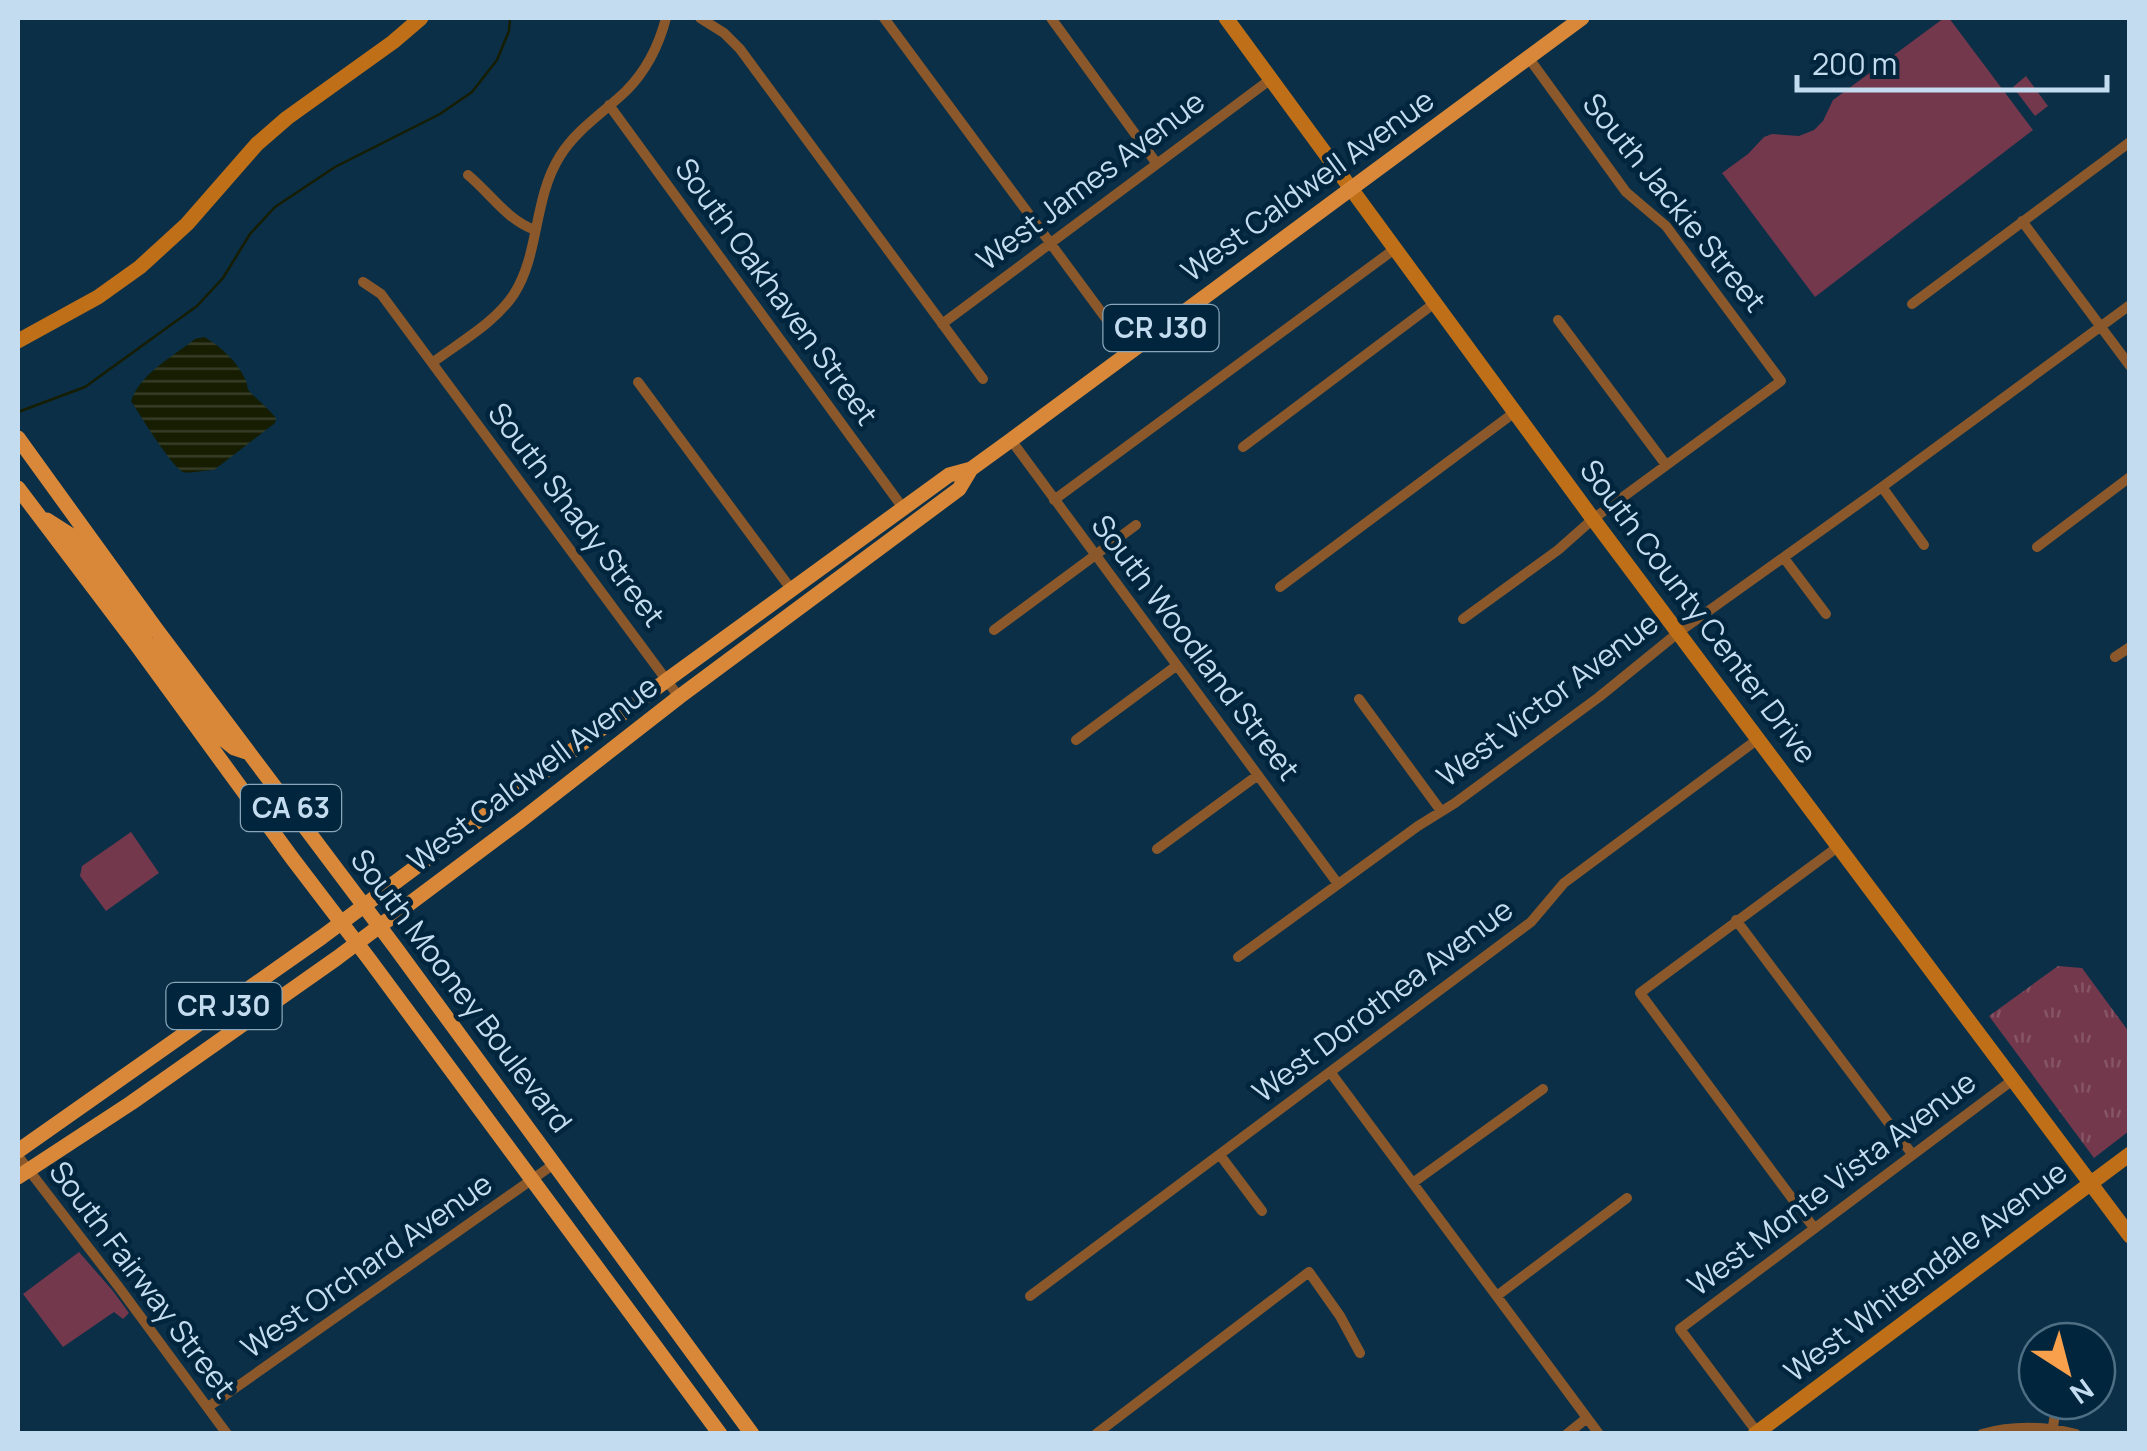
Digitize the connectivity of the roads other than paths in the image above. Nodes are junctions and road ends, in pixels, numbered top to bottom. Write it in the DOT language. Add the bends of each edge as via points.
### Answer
graph roads {
  1 [pos="421,18"];
  2 [pos="666,18"];
  3 [pos="700,18"];
  4 [pos="884,18"];
  5 [pos="1051,18"];
  6 [pos="1226,18"];
  7 [pos="1582,18"];
  8 [pos="1528,57"];
  9 [pos="1270,79"];
  10 [pos="609,104"];
  11 [pos="2130,142"];
  12 [pos="1157,164"];
  13 [pos="468,175"];
  14 [pos="1352,188"];
  15 [pos="2022,221"];
  16 [pos="535,230"];
  17 [pos="1050,244"];
  18 [pos="1396,248"];
  19 [pos="363,282"];
  20 [pos="1436,302"];
  21 [pos="1912,304"];
  22 [pos="2130,304"];
  23 [pos="1558,320"];
  24 [pos="942,324"];
  25 [pos="2100,326"];
  26 [pos="18,341"];
  27 [pos="1130,351"];
  28 [pos="432,362"];
  29 [pos="2130,366"];
  30 [pos="983,379"];
  31 [pos="638,382"];
  32 [pos="1516,412"];
  33 [pos="18,438"];
  34 [pos="1012,440"];
  35 [pos="1243,447"];
  36 [pos="1666,465"];
  37 [pos="971,470"];
  38 [pos="2130,477"];
  39 [pos="1882,487"];
  40 [pos="18,488"];
  41 [pos="1054,500"];
  42 [pos="903,508"];
  43 [pos="38,514"];
  44 [pos="1594,519"];
  45 [pos="1136,525"];
  46 [pos="1924,545"];
  47 [pos="2037,546"];
  48 [pos="1095,555"];
  49 [pos="1784,558"];
  50 [pos="1280,586"];
  51 [pos="791,589"];
  52 [pos="825,589"];
  53 [pos="1826,614"];
  54 [pos="1464,620"];
  55 [pos="156,629"];
  56 [pos="994,630"];
  57 [pos="1679,632"];
  58 [pos="136,644"];
  59 [pos="2130,646"];
  60 [pos="2115,657"];
  61 [pos="1176,666"];
  62 [pos="667,680"];
  63 [pos="679,697"];
  64 [pos="1359,699"];
  65 [pos="1758,739"];
  66 [pos="1076,740"];
  67 [pos="250,754"];
  68 [pos="1258,775"];
  69 [pos="1441,811"];
  70 [pos="1839,846"];
  71 [pos="1156,849"];
  72 [pos="1338,884"];
  73 [pos="364,906"];
  74 [pos="1736,920"];
  75 [pos="341,923"];
  76 [pos="379,926"];
  77 [pos="357,944"];
  78 [pos="1238,957"];
  79 [pos="1331,1073"];
  80 [pos="2014,1079"];
  81 [pos="1543,1089"];
  82 [pos="18,1154"];
  83 [pos="1220,1154"];
  84 [pos="1912,1154"];
  85 [pos="2130,1154"];
  86 [pos="554,1164"];
  87 [pos="23,1174"];
  88 [pos="532,1180"];
  89 [pos="1414,1182"];
  90 [pos="2090,1184"];
  91 [pos="1627,1198"];
  92 [pos="1262,1211"];
  93 [pos="1814,1228"];
  94 [pos="2130,1236"];
  95 [pos="1030,1296"];
  96 [pos="1498,1296"];
  97 [pos="1360,1353"];
  98 [pos="208,1407"];
  99 [pos="1587,1418"];
  100 [pos="2052,1431"];
  101 [pos="1756,1433"];
  102 [pos="227,1434"];
  103 [pos="720,1434"];
  104 [pos="752,1434"];
  105 [pos="1096,1434"];
  106 [pos="1567,1434"];
  107 [pos="1599,1434"];
  108 [pos="1982,1434"];
  109 [pos="2076,1434"];
  1 -- 26 [label="street" via="286,118 134,272"];
  2 -- 10 [label="street" via="647,64"];
  3 -- 24 [label="street" via="740,49"];
  4 -- 17 [label="street"];
  5 -- 12 [label="street"];
  6 -- 9 [label="street, South County Center Drive"];
  7 -- 8 [label="main road, West Caldwell Avenue / CR J30"];
  8 -- 14 [label="main road, West Caldwell Avenue / CR J30"];
  8 -- 36 [label="street, South Jackie Street" via="1626,192 1666,226 1781,380"];
  9 -- 12 [label="street, West James Avenue"];
  9 -- 14 [label="street, South County Center Drive"];
  10 -- 16 [label="street" via="561,155 547,180"];
  10 -- 42 [label="street, South Oakhaven Street"];
  11 -- 15 [label="street"];
  12 -- 17 [label="street, West James Avenue"];
  13 -- 16 [label="street" via="514,220"];
  14 -- 18 [label="street, South County Center Drive"];
  14 -- 27 [label="main road, West Caldwell Avenue / CR J30"];
  15 -- 21 [label="street"];
  15 -- 25 [label="street"];
  16 -- 28 [label="street" via="524,276 505,306"];
  17 -- 24 [label="street, West James Avenue"];
  17 -- 27 [label="street"];
  18 -- 20 [label="street, South County Center Drive"];
  18 -- 41 [label="street"];
  19 -- 28 [label="street, South Shady Street" via="381,294"];
  20 -- 32 [label="street, South County Center Drive"];
  20 -- 35 [label="street"];
  22 -- 25 [label="street, West Victor Avenue"];
  23 -- 36 [label="street"];
  24 -- 30 [label="street"];
  25 -- 29 [label="street"];
  25 -- 39 [label="street, West Victor Avenue"];
  27 -- 34 [label="main road, West Caldwell Avenue / CR J30"];
  28 -- 62 [label="street, South Shady Street"];
  31 -- 51 [label="street"];
  32 -- 44 [label="street, South County Center Drive"];
  32 -- 50 [label="street"];
  33 -- 55 [label="main road, South Mooney Boulevard / CA 63"];
  34 -- 37 [label="main road, West Caldwell Avenue / CR J30"];
  34 -- 41 [label="street, South Woodland Street"];
  36 -- 44 [label="street"];
  37 -- 42 [label="main road, West Caldwell Avenue / CR J30" via="949,475"];
  37 -- 52 [label="main road, West Caldwell Avenue / CR J30" via="958,490"];
  38 -- 47 [label="street"];
  39 -- 46 [label="street"];
  39 -- 49 [label="street, West Victor Avenue"];
  40 -- 43 [label="main road, South Mooney Boulevard / CA 63"];
  41 -- 48 [label="street, South Woodland Street"];
  42 -- 51 [label="main road, West Caldwell Avenue / CR J30"];
  42 -- 52 [label="main road" via="902,522 840,568"];
  43 -- 55 [label="main road" via="69,534 139,627"];
  43 -- 58 [label="main road, South Mooney Boulevard / CA 63"];
  44 -- 54 [label="street"];
  44 -- 57 [label="street, South County Center Drive"];
  45 -- 48 [label="street"];
  48 -- 56 [label="street"];
  48 -- 61 [label="street, South Woodland Street"];
  49 -- 53 [label="street"];
  49 -- 57 [label="street, West Victor Avenue"];
  51 -- 62 [label="main road, West Caldwell Avenue / CR J30"];
  52 -- 63 [label="main road, West Caldwell Avenue / CR J30"];
  55 -- 67 [label="main road, South Mooney Boulevard / CA 63"];
  57 -- 65 [label="street, South County Center Drive"];
  57 -- 69 [label="street, West Victor Avenue"];
  58 -- 67 [label="main road" via="153,646 224,740"];
  58 -- 75 [label="main road, South Mooney Boulevard / CA 63"];
  59 -- 60 [label="street"];
  61 -- 66 [label="street"];
  61 -- 68 [label="street, South Woodland Street"];
  62 -- 63 [label="street, South Shady Street"];
  62 -- 73 [label="main road, West Caldwell Avenue / CR J30"];
  63 -- 76 [label="main road, West Caldwell Avenue / CR J30"];
  64 -- 69 [label="street"];
  65 -- 70 [label="street, South County Center Drive"];
  65 -- 79 [label="street, West Dorothea Avenue" via="1564,883 1531,922"];
  67 -- 73 [label="main road, South Mooney Boulevard / CA 63"];
  68 -- 71 [label="street"];
  68 -- 72 [label="street, South Woodland Street"];
  69 -- 72 [label="street, West Victor Avenue"];
  70 -- 74 [label="street"];
  70 -- 80 [label="street, South County Center Drive"];
  72 -- 78 [label="street, West Victor Avenue"];
  73 -- 75 [label="main road, West Caldwell Avenue / CR J30"];
  73 -- 76 [label="main road, South Mooney Boulevard / CA 63"];
  74 -- 84 [label="street"];
  74 -- 93 [label="street" via="1640,994"];
  75 -- 77 [label="main road, South Mooney Boulevard / CA 63"];
  75 -- 82 [label="main road, West Caldwell Avenue / CR J30"];
  76 -- 77 [label="main road, West Caldwell Avenue / CR J30"];
  76 -- 86 [label="main road, South Mooney Boulevard / CA 63"];
  77 -- 87 [label="main road, West Caldwell Avenue / CR J30"];
  77 -- 88 [label="main road, South Mooney Boulevard / CA 63"];
  79 -- 83 [label="street, West Dorothea Avenue"];
  79 -- 89 [label="street"];
  80 -- 84 [label="street, West Monte Vista Avenue"];
  80 -- 90 [label="street, South County Center Drive"];
  81 -- 89 [label="street"];
  82 -- 87 [label="street, South Fairway Street"];
  83 -- 92 [label="street"];
  83 -- 95 [label="street, West Dorothea Avenue"];
  84 -- 93 [label="street, West Monte Vista Avenue"];
  85 -- 90 [label="street, West Whitendale Avenue"];
  86 -- 88 [label="street, West Orchard Avenue"];
  86 -- 104 [label="main road, South Mooney Boulevard / CA 63"];
  87 -- 98 [label="street, South Fairway Street"];
  88 -- 98 [label="street, West Orchard Avenue"];
  88 -- 103 [label="main road, South Mooney Boulevard / CA 63"];
  89 -- 96 [label="street"];
  90 -- 94 [label="street, South County Center Drive"];
  90 -- 101 [label="street, West Whitendale Avenue"];
  91 -- 96 [label="street"];
  93 -- 101 [label="street, West Monte Vista Avenue" via="1680,1329"];
  96 -- 99 [label="street"];
  97 -- 105 [label="street" via="1310,1272"];
  98 -- 102 [label="street, South Fairway Street"];
  99 -- 106 [label="street"];
  99 -- 107 [label="street"];
  100 -- 108 [label="street" via="2006,1427"];
  100 -- 109 [label="street"];
}
